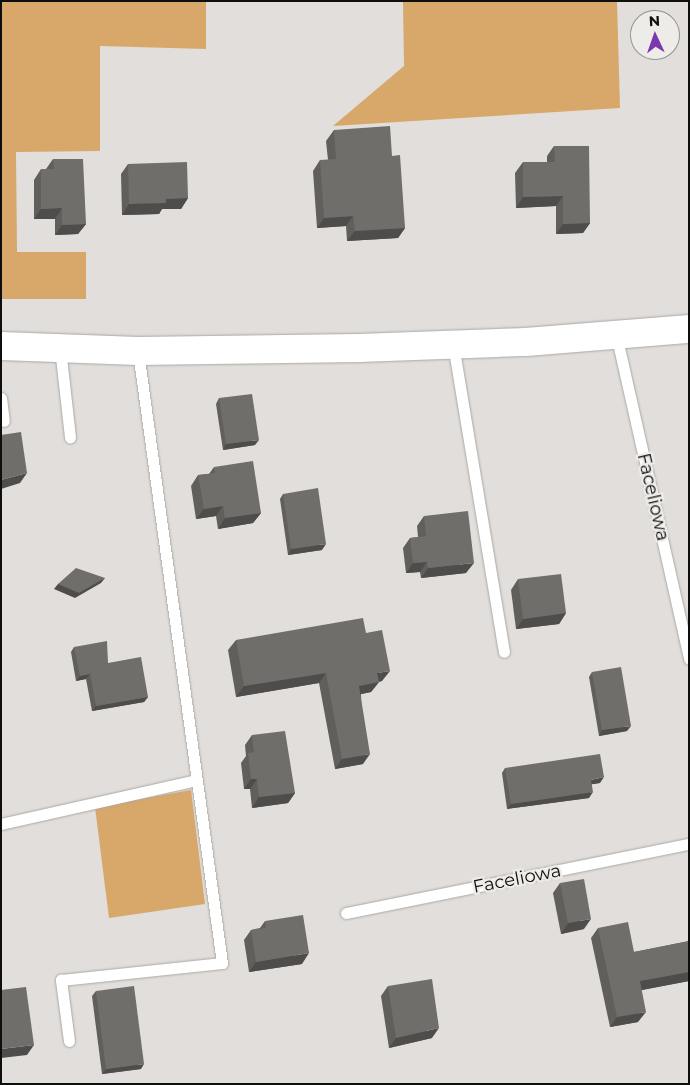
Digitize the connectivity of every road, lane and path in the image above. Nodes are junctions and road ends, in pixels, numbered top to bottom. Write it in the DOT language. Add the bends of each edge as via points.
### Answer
graph roads {
  1 [pos="689,329"];
  2 [pos="616,334"];
  3 [pos="453,344"];
  4 [pos="1,346"];
  5 [pos="60,348"];
  6 [pos="138,351"];
  7 [pos="1,398"];
  8 [pos="4,421"];
  9 [pos="70,437"];
  10 [pos="504,652"];
  11 [pos="689,659"];
  12 [pos="196,780"];
  13 [pos="1,824"];
  14 [pos="689,844"];
  15 [pos="346,913"];
  16 [pos="69,1042"];
  1 -- 2 [label="main road"];
  2 -- 3 [label="main road"];
  2 -- 11 [label="lane, Faceliowa"];
  3 -- 6 [label="main road"];
  3 -- 10 [label="lane"];
  4 -- 5 [label="main road"];
  5 -- 6 [label="main road"];
  5 -- 9 [label="lane"];
  6 -- 12 [label="lane"];
  7 -- 8 [label="lane"];
  12 -- 13 [label="lane"];
  12 -- 16 [label="lane" via="222,963 61,980"];
  14 -- 15 [label="lane, Faceliowa"];
}
